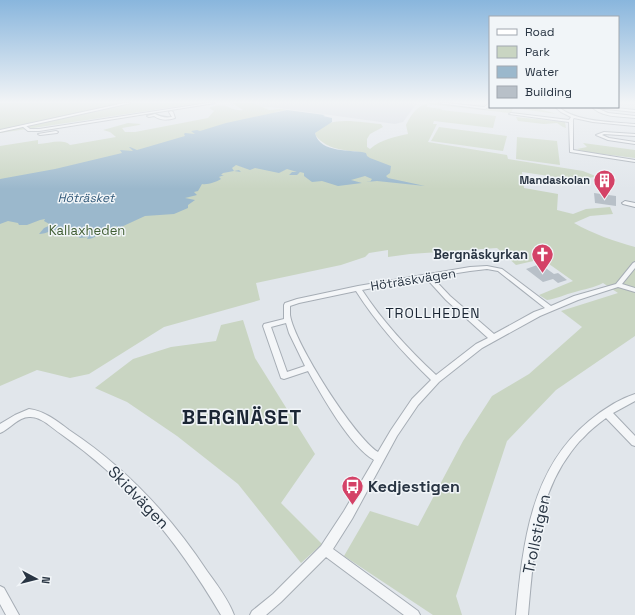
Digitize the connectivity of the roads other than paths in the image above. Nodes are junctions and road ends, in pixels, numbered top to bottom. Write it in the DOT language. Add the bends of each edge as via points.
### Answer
graph roads {
  1 [pos="54,132"];
  2 [pos="571,132"];
  3 [pos="40,134"];
  4 [pos="635,135"];
  5 [pos="635,143"];
  6 [pos="635,161"];
  7 [pos="624,203"];
  8 [pos="635,205"];
  9 [pos="635,264"];
  10 [pos="428,276"];
  11 [pos="618,285"];
  12 [pos="358,288"];
  13 [pos="635,290"];
  14 [pos="549,308"];
  15 [pos="288,320"];
  16 [pos="493,338"];
  17 [pos="309,368"];
  18 [pos="436,380"];
  19 [pos="635,397"];
  20 [pos="606,412"];
  21 [pos="0,429"];
  22 [pos="635,442"];
  23 [pos="380,458"];
  24 [pos="325,550"];
  25 [pos="0,592"];
  26 [pos="12,615"];
  27 [pos="228,615"];
  28 [pos="256,615"];
  29 [pos="414,615"];
  30 [pos="522,615"];
  1 -- 3 [label="street"];
  2 -- 6 [label="street" via="571,151"];
  4 -- 5 [label="street" via="598,135"];
  7 -- 8 [label="street"];
  9 -- 11 [label="street"];
  10 -- 12 [label="street, Höträskvägen"];
  10 -- 14 [label="street, Höträskvägen" via="495,268"];
  10 -- 16 [label="street" via="453,303"];
  11 -- 13 [label="street"];
  11 -- 14 [label="street"];
  12 -- 15 [label="street, Höträskvägen" via="289,304 285,310"];
  12 -- 18 [label="street" via="393,337"];
  14 -- 16 [label="street"];
  15 -- 17 [label="street"];
  15 -- 17 [label="street" via="268,326 284,376"];
  16 -- 18 [label="street"];
  17 -- 23 [label="street" via="356,437 364,447"];
  18 -- 23 [label="street" via="409,410"];
  19 -- 20 [label="street, Trollstigen"];
  20 -- 22 [label="street"];
  20 -- 30 [label="street, Trollstigen" via="595,419 574,441 549,478 534,528"];
  21 -- 27 [label="street, Skidvägen" via="29,414 42,417 91,451 132,486 183,547"];
  23 -- 24 [label="street"];
  24 -- 28 [label="street" via="277,598"];
  24 -- 29 [label="street"];
  25 -- 26 [label="street"];
}
